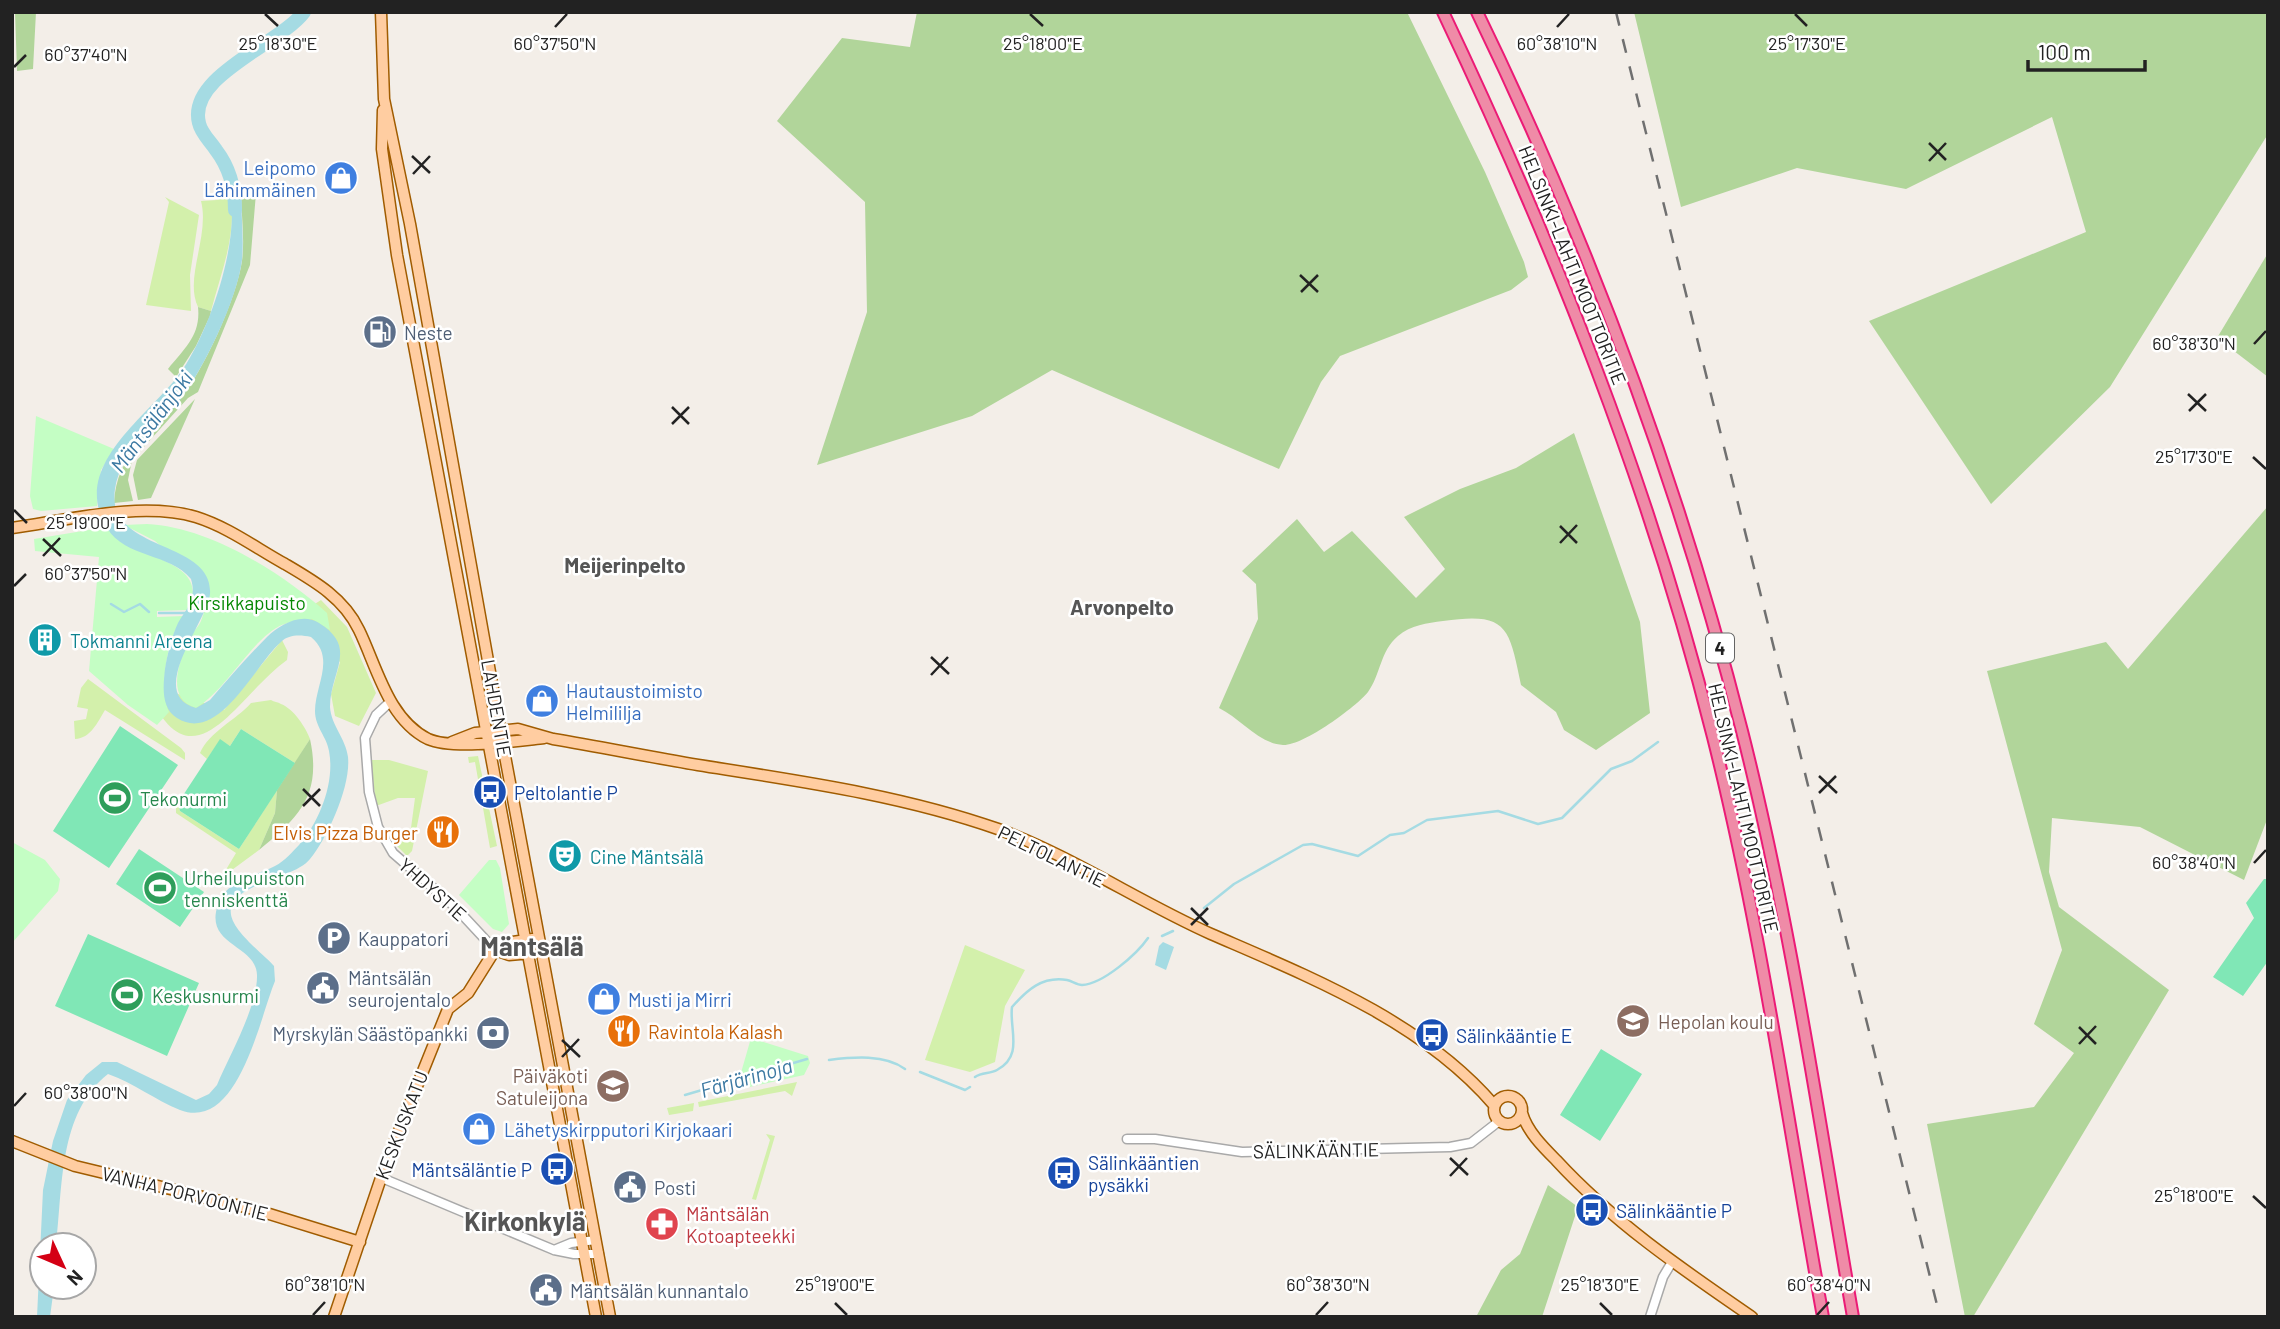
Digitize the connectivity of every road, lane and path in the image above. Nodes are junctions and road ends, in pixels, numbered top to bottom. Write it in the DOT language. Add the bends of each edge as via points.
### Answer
graph roads {
  1 [pos="381,12"];
  2 [pos="1443,12"];
  3 [pos="1477,12"];
  4 [pos="384,99"];
  5 [pos="12,528"];
  6 [pos="391,701"];
  7 [pos="501,729"];
  8 [pos="485,732"];
  9 [pos="547,738"];
  10 [pos="452,742"];
  11 [pos="503,742"];
  12 [pos="488,743"];
  13 [pos="539,938"];
  14 [pos="524,940"];
  15 [pos="498,950"];
  16 [pos="542,951"];
  17 [pos="527,953"];
  18 [pos="1498,1101"];
  19 [pos="1522,1113"];
  20 [pos="1499,1122"];
  21 [pos="1510,1125"];
  22 [pos="1127,1139"];
  23 [pos="12,1141"];
  24 [pos="1541,1144"];
  25 [pos="382,1178"];
  26 [pos="596,1240"];
  27 [pos="582,1241"];
  28 [pos="360,1242"];
  29 [pos="554,1250"];
  30 [pos="599,1254"];
  31 [pos="584,1255"];
  32 [pos="1672,1262"];
  33 [pos="334,1317"];
  34 [pos="596,1317"];
  35 [pos="610,1317"];
  36 [pos="1650,1317"];
  37 [pos="1752,1317"];
  38 [pos="1823,1317"];
  39 [pos="1853,1317"];
  1 -- 4 [label="main road, LAHDENTIE"];
  2 -- 38 [label="highway, HELSINKI-LAHTI MOOTTORITIE / 4" via="1570,299 1681,618 1739,852"];
  3 -- 39 [label="highway, HELSINKI-LAHTI MOOTTORITIE / 4" via="1596,280 1672,490 1710,612 1769,847"];
  4 -- 7 [label="main road, LAHDENTIE"];
  4 -- 8 [label="main road, LAHDENTIE" via="382,149 392,228"];
  5 -- 6 [label="main road, PELTOLANTIE" via="163,511 199,518 245,540 340,601 358,627"];
  6 -- 10 [label="main road, PELTOLANTIE" via="404,722 424,737"];
  6 -- 15 [label="street, YHDYSTIE" via="376,715 365,738 369,792 378,827 393,853"];
  7 -- 8 [label="main road, PELTOLANTIE"];
  7 -- 9 [label="main road, PELTOLANTIE" via="529,730"];
  7 -- 11 [label="main road, LAHDENTIE"];
  8 -- 10 [label="main road, PELTOLANTIE"];
  8 -- 12 [label="main road, LAHDENTIE"];
  9 -- 11 [label="main road, PELTOLANTIE"];
  9 -- 18 [label="main road, PELTOLANTIE" via="809,782 932,809 997,829 1361,1004"];
  10 -- 12 [label="main road, PELTOLANTIE"];
  11 -- 12 [label="main road, PELTOLANTIE"];
  11 -- 13 [label="main road, LAHDENTIE"];
  12 -- 14 [label="main road, LAHDENTIE"];
  13 -- 14 [label="main road"];
  13 -- 16 [label="main road, LAHDENTIE"];
  14 -- 15 [label="main road"];
  14 -- 17 [label="main road, LAHDENTIE"];
  15 -- 17 [label="main road" via="509,955"];
  15 -- 25 [label="main road, KESKUSKATU" via="468,993 448,1009"];
  16 -- 17 [label="main road"];
  16 -- 26 [label="main road, LAHDENTIE"];
  17 -- 27 [label="main road, LAHDENTIE"];
  18 -- 19 [label="main road" via="1515,1098"];
  18 -- 20 [label="main road" via="1494,1114"];
  19 -- 21 [label="main road"];
  19 -- 24 [label="main road"];
  20 -- 21 [label="main road"];
  20 -- 22 [label="street, SÄLINKÄÄNTIE" via="1471,1143 1450,1147 1242,1152"];
  21 -- 24 [label="main road"];
  23 -- 28 [label="main road, VANHA PORVOONTIE" via="75,1166 254,1209"];
  24 -- 32 [label="main road" via="1593,1198"];
  25 -- 28 [label="main road, KESKUSKATU"];
  25 -- 29 [label="street"];
  26 -- 27 [label="street"];
  26 -- 30 [label="main road, LAHDENTIE"];
  27 -- 29 [label="street"];
  27 -- 31 [label="main road, LAHDENTIE"];
  28 -- 33 [label="main road, KESKUSKATU"];
  29 -- 31 [label="street"];
  30 -- 31 [label="street"];
  30 -- 35 [label="main road, LAHDENTIE"];
  31 -- 34 [label="main road, LAHDENTIE"];
  32 -- 36 [label="street" via="1662,1277"];
  32 -- 37 [label="main road"];
}
